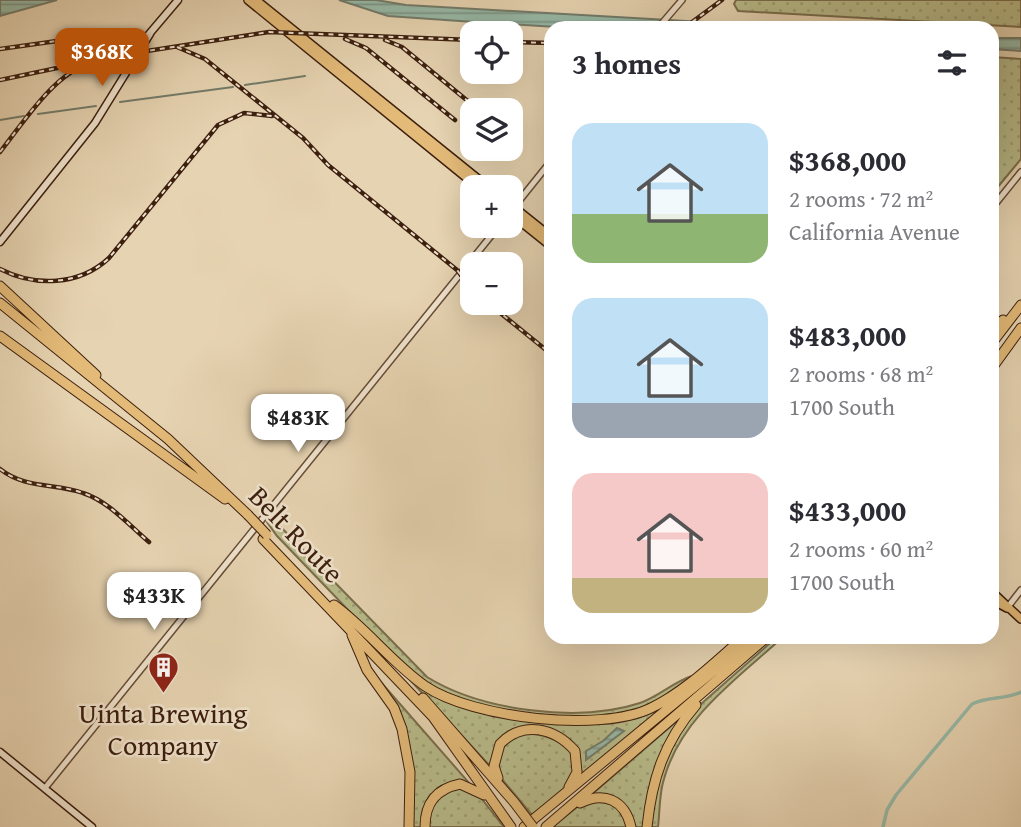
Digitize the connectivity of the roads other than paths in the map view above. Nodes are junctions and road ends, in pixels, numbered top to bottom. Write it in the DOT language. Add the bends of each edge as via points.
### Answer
graph roads {
  1 [pos="178,0"];
  2 [pos="248,0"];
  3 [pos="256,0"];
  4 [pos="682,0"];
  5 [pos="665,21"];
  6 [pos="544,170"];
  7 [pos="1021,172"];
  8 [pos="463,175"];
  9 [pos="473,175"];
  10 [pos="523,195"];
  11 [pos="999,199"];
  12 [pos="523,217"];
  13 [pos="523,219"];
  14 [pos="544,232"];
  15 [pos="489,238"];
  16 [pos="544,239"];
  17 [pos="0,242"];
  18 [pos="0,288"];
  19 [pos="0,303"];
  20 [pos="1021,303"];
  21 [pos="0,309"];
  22 [pos="1021,320"];
  23 [pos="999,325"];
  24 [pos="1021,328"];
  25 [pos="999,333"];
  26 [pos="0,336"];
  27 [pos="999,349"];
  28 [pos="999,358"];
  29 [pos="128,407"];
  30 [pos="225,499"];
  31 [pos="246,517"];
  32 [pos="265,537"];
  33 [pos="1021,590"];
  34 [pos="999,597"];
  35 [pos="999,604"];
  36 [pos="334,605"];
  37 [pos="1007,608"];
  38 [pos="1021,619"];
  39 [pos="348,627"];
  40 [pos="735,644"];
  41 [pos="737,644"];
  42 [pos="747,644"];
  43 [pos="760,644"];
  44 [pos="727,673"];
  45 [pos="704,681"];
  46 [pos="0,752"];
  47 [pos="45,788"];
  48 [pos="490,800"];
  49 [pos="512,800"];
  50 [pos="566,810"];
  51 [pos="528,826"];
  52 [pos="92,827"];
  53 [pos="409,827"];
  54 [pos="425,827"];
  55 [pos="511,827"];
  56 [pos="546,827"];
  57 [pos="631,827"];
  58 [pos="647,827"];
  1 -- 17 [label="main road" via="150,34 88,132"];
  2 -- 8 [label="main road"];
  3 -- 9 [label="main road"];
  4 -- 5 [label="street"];
  6 -- 10 [label="street"];
  7 -- 11 [label="street"];
  12 -- 14 [label="main road"];
  13 -- 16 [label="main road"];
  15 -- 47 [label="street"];
  18 -- 29 [label="highway"];
  19 -- 29 [label="highway, Belt Route"];
  20 -- 23 [label="highway"];
  20 -- 25 [label="highway"];
  21 -- 30 [label="highway, Belt Route" via="165,443"];
  22 -- 27 [label="highway"];
  24 -- 28 [label="highway"];
  26 -- 30 [label="highway"];
  29 -- 31 [label="highway, Belt Route" via="193,462"];
  30 -- 31 [label="highway, Belt Route"];
  31 -- 32 [label="highway, Belt Route, bridge"];
  32 -- 36 [label="highway, Belt Route"];
  32 -- 39 [label="highway, Belt Route"];
  33 -- 37 [label="street"];
  34 -- 37 [label="main road"];
  35 -- 37 [label="main road"];
  36 -- 40 [label="highway" via="425,686 489,712 588,721 622,718 670,698"];
  36 -- 49 [label="highway, Belt Route" via="453,729"];
  37 -- 38 [label="main road"];
  39 -- 48 [label="highway, Belt Route" via="433,718"];
  39 -- 53 [label="highway" via="402,729 410,772"];
  41 -- 45 [label="highway"];
  42 -- 45 [label="highway"];
  43 -- 44 [label="highway"];
  44 -- 50 [label="highway"];
  44 -- 58 [label="highway" via="687,715 666,747 654,779"];
  45 -- 51 [label="highway"];
  46 -- 47 [label="main road"];
  47 -- 52 [label="main road"];
  48 -- 54 [label="highway" via="465,784 448,786 431,799"];
  48 -- 55 [label="highway, Belt Route"];
  49 -- 51 [label="highway, Belt Route, bridge"];
  49 -- 51 [label="highway" via="494,766 500,744 511,734 526,729 543,731 575,751 575,778"];
  50 -- 56 [label="highway"];
  50 -- 57 [label="highway" via="594,797 614,800 625,809"];
}
